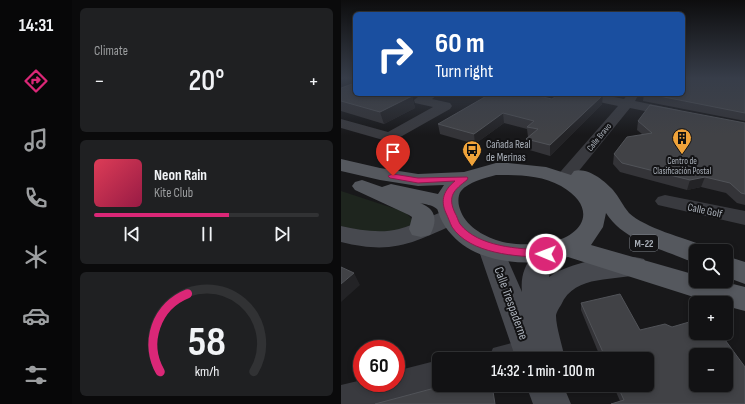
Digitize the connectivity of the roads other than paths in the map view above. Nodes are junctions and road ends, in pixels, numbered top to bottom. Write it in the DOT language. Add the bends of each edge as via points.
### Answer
graph roads {
  1 [pos="426,97"];
  2 [pos="609,97"];
  3 [pos="630,99"];
  4 [pos="686,116"];
  5 [pos="341,123"];
  6 [pos="341,165"];
  7 [pos="568,174"];
  8 [pos="464,178"];
  9 [pos="341,179"];
  10 [pos="362,186"];
  11 [pos="665,201"];
  12 [pos="449,211"];
  13 [pos="596,215"];
  14 [pos="745,218"];
  15 [pos="421,229"];
  16 [pos="341,234"];
  17 [pos="491,248"];
  18 [pos="689,250"];
  19 [pos="557,251"];
  20 [pos="689,259"];
  21 [pos="634,266"];
  22 [pos="733,269"];
  23 [pos="733,272"];
  24 [pos="745,275"];
  25 [pos="745,299"];
  26 [pos="541,315"];
  27 [pos="526,352"];
  28 [pos="530,352"];
  29 [pos="432,378"];
  30 [pos="547,392"];
  31 [pos="552,392"];
  32 [pos="341,402"];
  33 [pos="553,404"];
  1 -- 5 [label="street" via="420,100 445,106 390,137"];
  2 -- 3 [label="street"];
  3 -- 4 [label="street"];
  3 -- 7 [label="street, Calle Bravo"];
  6 -- 8 [label="main road" via="418,180"];
  7 -- 8 [label="main road" via="496,169"];
  7 -- 13 [label="main road" via="593,204"];
  7 -- 18 [label="main road" via="605,194 621,218 634,228"];
  8 -- 12 [label="main road" via="452,188 447,197"];
  9 -- 10 [label="main road"];
  10 -- 12 [label="main road" via="406,192 433,199"];
  10 -- 15 [label="main road" via="423,214 425,221"];
  11 -- 14 [label="street, Calle Golf"];
  12 -- 15 [label="street"];
  12 -- 17 [label="main road" via="457,226 470,238"];
  13 -- 19 [label="main road" via="590,233 581,241"];
  13 -- 20 [label="main road, M-22" via="645,244"];
  15 -- 16 [label="street" via="395,240 379,241 362,240"];
  17 -- 19 [label="main road" via="520,253"];
  17 -- 27 [label="street, Calle Trespaderne"];
  19 -- 21 [label="main road, M-22"];
  19 -- 26 [label="street, Calle Trespaderne" via="536,272 535,282"];
  21 -- 25 [label="main road, M-22" via="694,287"];
  21 -- 26 [label="street, Calle Trespaderne" via="579,273 559,285"];
  22 -- 24 [label="main road"];
  23 -- 24 [label="main road"];
  26 -- 28 [label="street, Calle Trespaderne"];
  29 -- 32 [label="street"];
  30 -- 33 [label="street"];
  31 -- 33 [label="street"];
}
